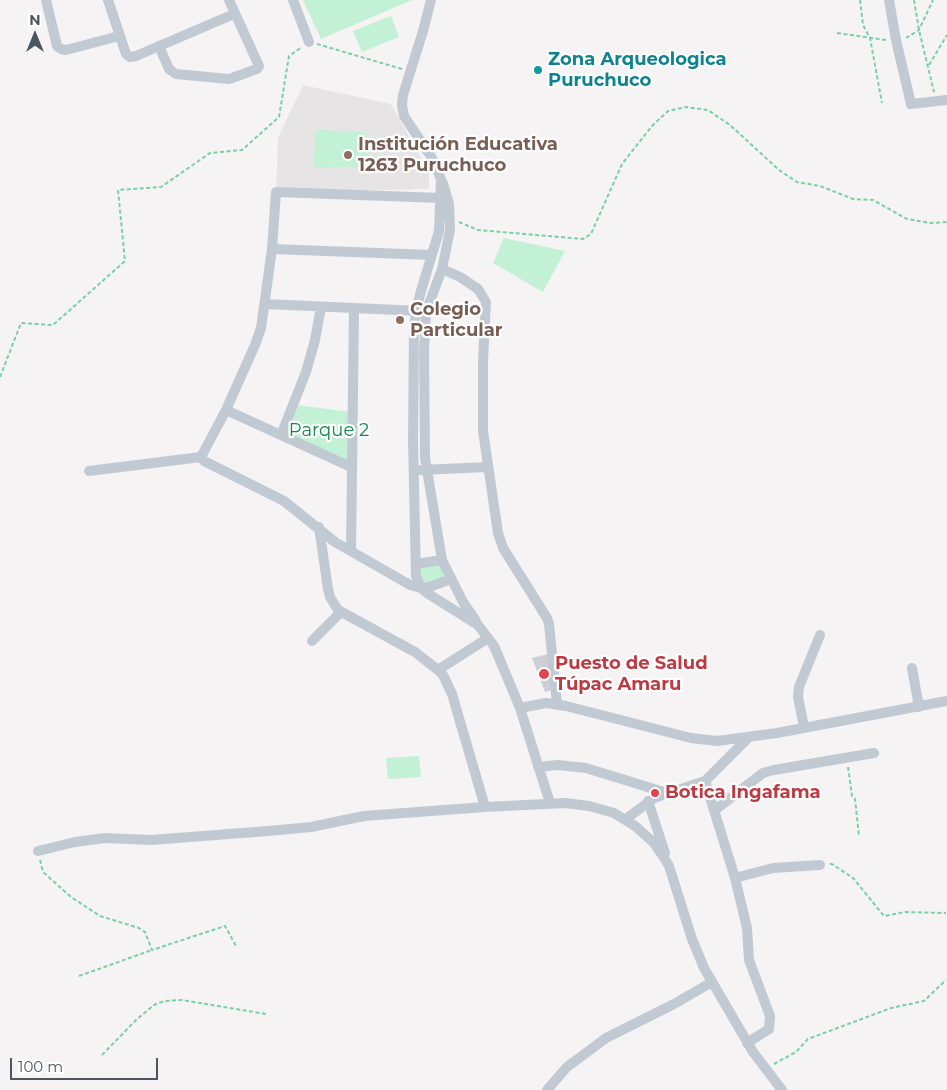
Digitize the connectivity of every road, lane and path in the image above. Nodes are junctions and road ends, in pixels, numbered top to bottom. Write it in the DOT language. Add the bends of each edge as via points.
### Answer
graph roads {
  1 [pos="46,0"];
  2 [pos="229,0"];
  3 [pos="293,0"];
  4 [pos="431,0"];
  5 [pos="860,0"];
  6 [pos="889,0"];
  7 [pos="914,0"];
  8 [pos="109,1"];
  9 [pos="234,14"];
  10 [pos="947,35"];
  11 [pos="119,36"];
  12 [pos="309,42"];
  13 [pos="159,46"];
  14 [pos="929,65"];
  15 [pos="411,72"];
  16 [pos="942,101"];
  17 [pos="882,103"];
  18 [pos="440,175"];
  19 [pos="441,198"];
  20 [pos="450,218"];
  21 [pos="947,222"];
  22 [pos="272,249"];
  23 [pos="432,256"];
  24 [pos="442,268"];
  25 [pos="265,304"];
  26 [pos="321,307"];
  27 [pos="354,309"];
  28 [pos="421,311"];
  29 [pos="0,377"];
  30 [pos="226,410"];
  31 [pos="281,435"];
  32 [pos="201,457"];
  33 [pos="351,467"];
  34 [pos="487,467"];
  35 [pos="413,470"];
  36 [pos="426,470"];
  37 [pos="89,471"];
  38 [pos="319,528"];
  39 [pos="351,551"];
  40 [pos="442,560"];
  41 [pos="416,564"];
  42 [pos="451,579"];
  43 [pos="421,588"];
  44 [pos="341,612"];
  45 [pos="478,625"];
  46 [pos="820,635"];
  47 [pos="488,638"];
  48 [pos="312,641"];
  49 [pos="912,668"];
  50 [pos="438,670"];
  51 [pos="947,701"];
  52 [pos="557,704"];
  53 [pos="919,707"];
  54 [pos="520,708"];
  55 [pos="804,727"];
  56 [pos="749,737"];
  57 [pos="874,753"];
  58 [pos="847,758"];
  59 [pos="538,767"];
  60 [pos="705,781"];
  61 [pos="667,793"];
  62 [pos="648,802"];
  63 [pos="550,803"];
  64 [pos="485,806"];
  65 [pos="715,810"];
  66 [pos="626,819"];
  67 [pos="859,836"];
  68 [pos="38,851"];
  69 [pos="820,865"];
  70 [pos="669,866"];
  71 [pos="735,878"];
  72 [pos="946,914"];
  73 [pos="236,946"];
  74 [pos="152,950"];
  75 [pos="79,976"];
  76 [pos="946,980"];
  77 [pos="712,982"];
  78 [pos="266,1014"];
  79 [pos="748,1042"];
  80 [pos="102,1055"];
  81 [pos="765,1069"];
  82 [pos="547,1090"];
  83 [pos="782,1090"];
  1 -- 11 [label="street" via="57,46 61,50"];
  2 -- 9 [label="street"];
  3 -- 12 [label="street"];
  4 -- 15 [label="street"];
  5 -- 17 [label="path"];
  6 -- 16 [label="street" via="911,104"];
  7 -- 14 [label="path"];
  8 -- 11 [label="street"];
  9 -- 13 [label="street"];
  9 -- 13 [label="street" via="259,66 257,69 229,79 176,74 169,68"];
  10 -- 14 [label="path"];
  11 -- 13 [label="street" via="128,56"];
  12 -- 15 [label="path"];
  12 -- 29 [label="path" via="289,56 279,117 242,150 210,153 161,187 118,190 125,262 53,325 21,323"];
  14 -- 16 [label="path"];
  15 -- 18 [label="street" via="403,95 404,116"];
  18 -- 19 [label="street"];
  18 -- 20 [label="street" via="447,190"];
  19 -- 22 [label="street" via="276,192"];
  19 -- 23 [label="street" via="439,231"];
  20 -- 21 [label="path" via="478,230 582,239 591,234 622,164 668,111 686,107 708,110 797,182 820,186 853,199 873,200 907,219"];
  20 -- 24 [label="street"];
  22 -- 23 [label="street"];
  22 -- 25 [label="street"];
  23 -- 28 [label="street"];
  24 -- 28 [label="street"];
  24 -- 34 [label="street" via="478,289 486,302 482,411"];
  25 -- 26 [label="street"];
  25 -- 30 [label="street" via="255,345"];
  26 -- 27 [label="street"];
  26 -- 31 [label="street" via="316,340 306,372"];
  27 -- 28 [label="street"];
  27 -- 33 [label="street"];
  28 -- 35 [label="street" via="414,343"];
  28 -- 36 [label="street"];
  30 -- 31 [label="street"];
  30 -- 32 [label="street"];
  31 -- 33 [label="street"];
  32 -- 37 [label="street"];
  32 -- 38 [label="street" via="284,501"];
  33 -- 39 [label="street"];
  34 -- 36 [label="street"];
  34 -- 52 [label="street" via="503,548 549,624"];
  35 -- 36 [label="street"];
  35 -- 41 [label="street"];
  36 -- 40 [label="street"];
  38 -- 39 [label="street"];
  38 -- 44 [label="street" via="328,589"];
  39 -- 43 [label="street"];
  40 -- 41 [label="street"];
  40 -- 42 [label="street"];
  41 -- 43 [label="street"];
  42 -- 43 [label="street"];
  42 -- 45 [label="street"];
  43 -- 45 [label="street"];
  44 -- 48 [label="street"];
  44 -- 50 [label="street" via="415,652"];
  45 -- 47 [label="street"];
  46 -- 55 [label="street" via="799,687"];
  47 -- 50 [label="street"];
  47 -- 54 [label="street" via="500,658"];
  49 -- 53 [label="street"];
  50 -- 64 [label="street" via="452,694"];
  51 -- 53 [label="street"];
  52 -- 54 [label="street"];
  52 -- 56 [label="street" via="700,740 727,741"];
  53 -- 55 [label="street"];
  54 -- 59 [label="street"];
  55 -- 56 [label="street"];
  56 -- 60 [label="street"];
  57 -- 58 [label="street"];
  58 -- 65 [label="street" via="763,773"];
  58 -- 67 [label="path"];
  59 -- 61 [label="street" via="586,768"];
  59 -- 63 [label="street"];
  60 -- 61 [label="street"];
  60 -- 65 [label="street"];
  61 -- 62 [label="street"];
  62 -- 66 [label="street"];
  62 -- 70 [label="street"];
  63 -- 64 [label="street"];
  63 -- 66 [label="street" via="589,806"];
  64 -- 68 [label="street" via="364,816 311,827 268,831 150,840 105,838"];
  65 -- 71 [label="street"];
  66 -- 70 [label="street" via="652,842"];
  68 -- 74 [label="path" via="43,872 100,916 145,932"];
  69 -- 71 [label="street" via="773,868"];
  69 -- 72 [label="path" via="832,864 853,878 884,916 905,912"];
  70 -- 77 [label="street" via="692,939"];
  71 -- 79 [label="street" via="747,928 749,960 771,1023 769,1029"];
  73 -- 74 [label="path" via="225,926"];
  74 -- 75 [label="path"];
  76 -- 81 [label="path" via="924,1001 891,1008 808,1039 796,1052"];
  77 -- 79 [label="street"];
  77 -- 82 [label="street" via="606,1038 567,1067"];
  78 -- 80 [label="path" via="182,1000 164,1002 154,1005 136,1020"];
  79 -- 81 [label="street"];
  81 -- 83 [label="street"];
}
